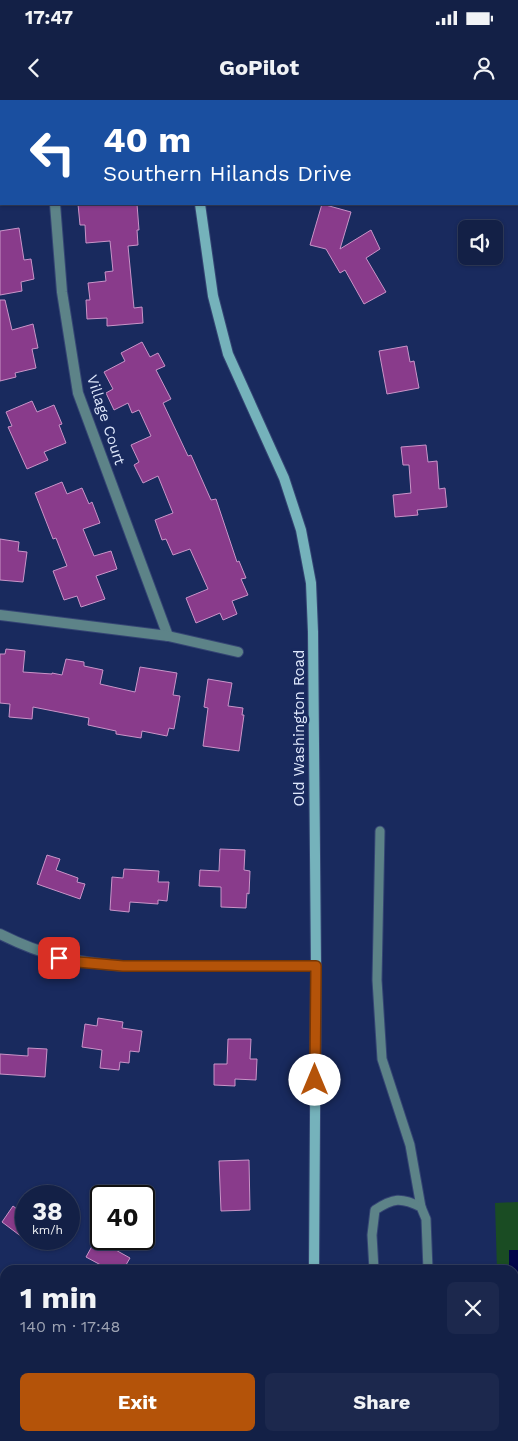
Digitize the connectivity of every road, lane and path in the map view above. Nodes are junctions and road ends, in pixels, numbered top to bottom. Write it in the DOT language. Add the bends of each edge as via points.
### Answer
graph roads {
  1 [pos="55,205"];
  2 [pos="200,205"];
  3 [pos="0,615"];
  4 [pos="168,636"];
  5 [pos="238,652"];
  6 [pos="380,831"];
  7 [pos="0,934"];
  8 [pos="316,966"];
  9 [pos="421,1207"];
  10 [pos="314,1265"];
  11 [pos="374,1265"];
  12 [pos="428,1265"];
  1 -- 4 [label="street, Village Court" via="62,292 78,393"];
  2 -- 8 [label="street, Old Washington Road" via="213,296 228,354 284,478 301,530 311,583"];
  3 -- 4 [label="street"];
  4 -- 5 [label="street"];
  6 -- 9 [label="lane" via="377,980 382,1059 410,1145"];
  7 -- 8 [label="street" via="46,954 85,963 123,966"];
  8 -- 10 [label="street, Old Washington Road"];
  9 -- 11 [label="lane" via="408,1201 389,1201 375,1210"];
  9 -- 12 [label="lane" via="426,1219"];
}
